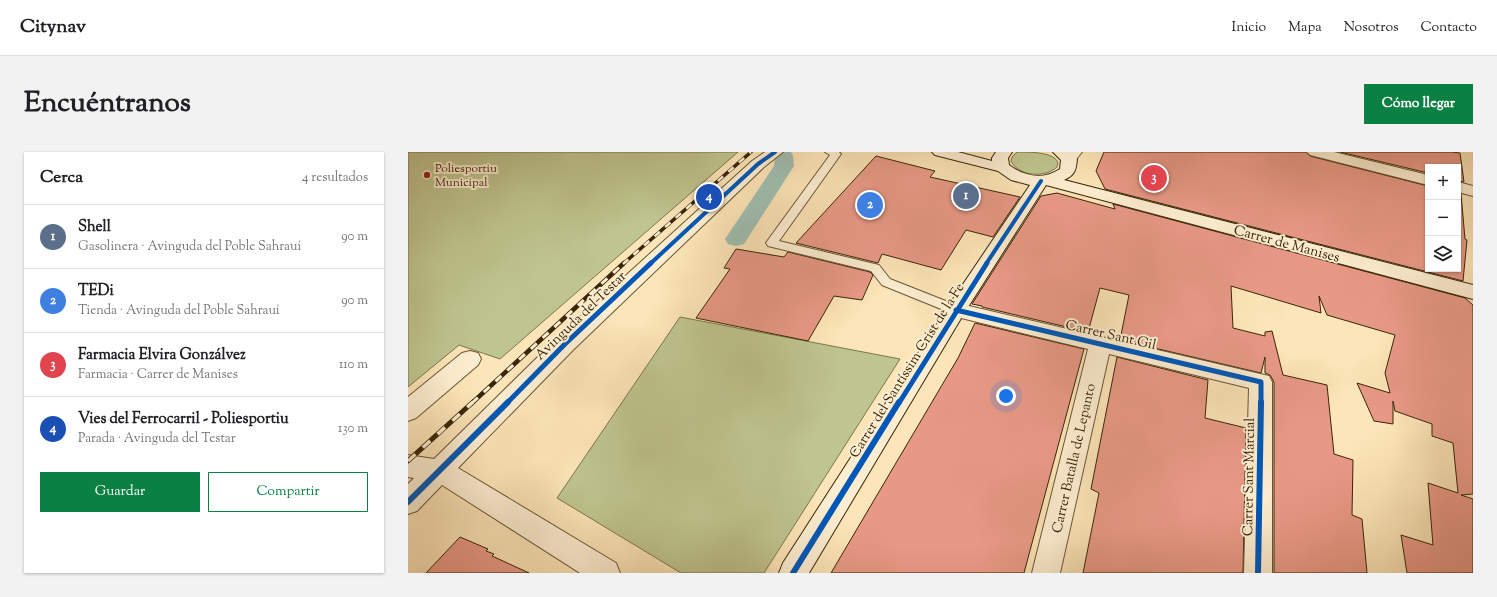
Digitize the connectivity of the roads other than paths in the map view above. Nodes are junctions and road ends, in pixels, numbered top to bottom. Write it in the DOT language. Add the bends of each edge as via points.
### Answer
graph roads {
  1 [pos="775,152"];
  2 [pos="830,152"];
  3 [pos="940,152"];
  4 [pos="1004,152"];
  5 [pos="1315,152"];
  6 [pos="1068,158"];
  7 [pos="1003,168"];
  8 [pos="1425,179"];
  9 [pos="1044,180"];
  10 [pos="1461,188"];
  11 [pos="1473,191"];
  12 [pos="1102,194"];
  13 [pos="1473,292"];
  14 [pos="956,310"];
  15 [pos="1100,344"];
  16 [pos="470,359"];
  17 [pos="1261,382"];
  18 [pos="408,412"];
  19 [pos="408,466"];
  20 [pos="441,471"];
  21 [pos="408,502"];
  22 [pos="606,573"];
  23 [pos="794,573"];
  24 [pos="1046,573"];
  25 [pos="1258,573"];
  1 -- 20 [label="street, Avinguda del Testar" via="758,164 565,344"];
  2 -- 14 [label="lane" via="836,154 772,243 862,263 875,268 886,282"];
  3 -- 7 [label="street, Carrer de Manises"];
  4 -- 7 [label="street" via="1000,158"];
  5 -- 8 [label="street"];
  6 -- 9 [label="street" via="1060,177"];
  6 -- 12 [label="street, Carrer de Manises" via="1082,182"];
  7 -- 9 [label="street, Carrer de Manises" via="1016,177"];
  9 -- 12 [label="street, Carrer de Manises"];
  9 -- 14 [label="street, Carrer del Santíssim Crist de la Fe"];
  10 -- 11 [label="street"];
  12 -- 13 [label="street, Carrer de Manises"];
  14 -- 15 [label="street, Carrer Sant Gil"];
  14 -- 23 [label="street, Carrer del Santíssim Crist de la Fe"];
  15 -- 17 [label="street, Carrer Sant Gil"];
  15 -- 24 [label="street, Carrer Batalla de Lepanto"];
  16 -- 18 [label="street"];
  17 -- 25 [label="street, Carrer Sant Marcial"];
  19 -- 20 [label="street"];
  20 -- 21 [label="street, Avinguda del Testar"];
  20 -- 22 [label="street"];
}
